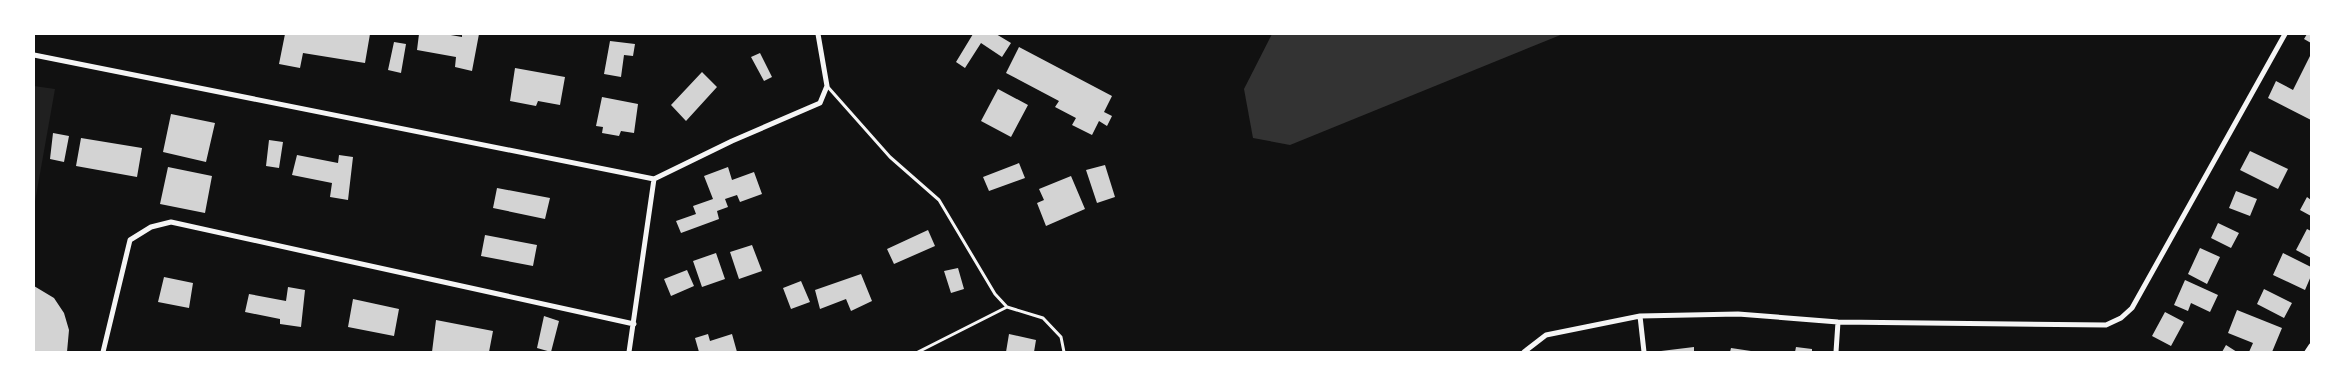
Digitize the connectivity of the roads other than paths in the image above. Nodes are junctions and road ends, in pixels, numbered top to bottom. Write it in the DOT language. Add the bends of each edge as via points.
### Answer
graph roads {
  1 [pos="818,34"];
  2 [pos="2285,34"];
  3 [pos="34,55"];
  4 [pos="827,86"];
  5 [pos="654,179"];
  6 [pos="1007,308"];
  7 [pos="1640,316"];
  8 [pos="1838,322"];
  9 [pos="634,324"];
  10 [pos="2311,346"];
  11 [pos="103,352"];
  12 [pos="629,352"];
  13 [pos="918,352"];
  14 [pos="1064,352"];
  15 [pos="1524,352"];
  16 [pos="1644,352"];
  17 [pos="1836,352"];
  18 [pos="2307,352"];
  1 -- 4 [label="street"];
  2 -- 8 [label="street" via="2132,308 2121,318 2106,325"];
  3 -- 5 [label="street"];
  4 -- 5 [label="street" via="820,103"];
  4 -- 6 [label="lane" via="890,157 940,200 995,294"];
  5 -- 9 [label="street"];
  6 -- 13 [label="lane"];
  6 -- 14 [label="lane" via="1043,318 1060,337"];
  7 -- 8 [label="street" via="1738,314"];
  7 -- 15 [label="street" via="1546,335"];
  7 -- 16 [label="street"];
  8 -- 17 [label="street"];
  9 -- 11 [label="street" via="172,222 152,227 130,240"];
  9 -- 12 [label="street"];
  10 -- 18 [label="street"];
}
